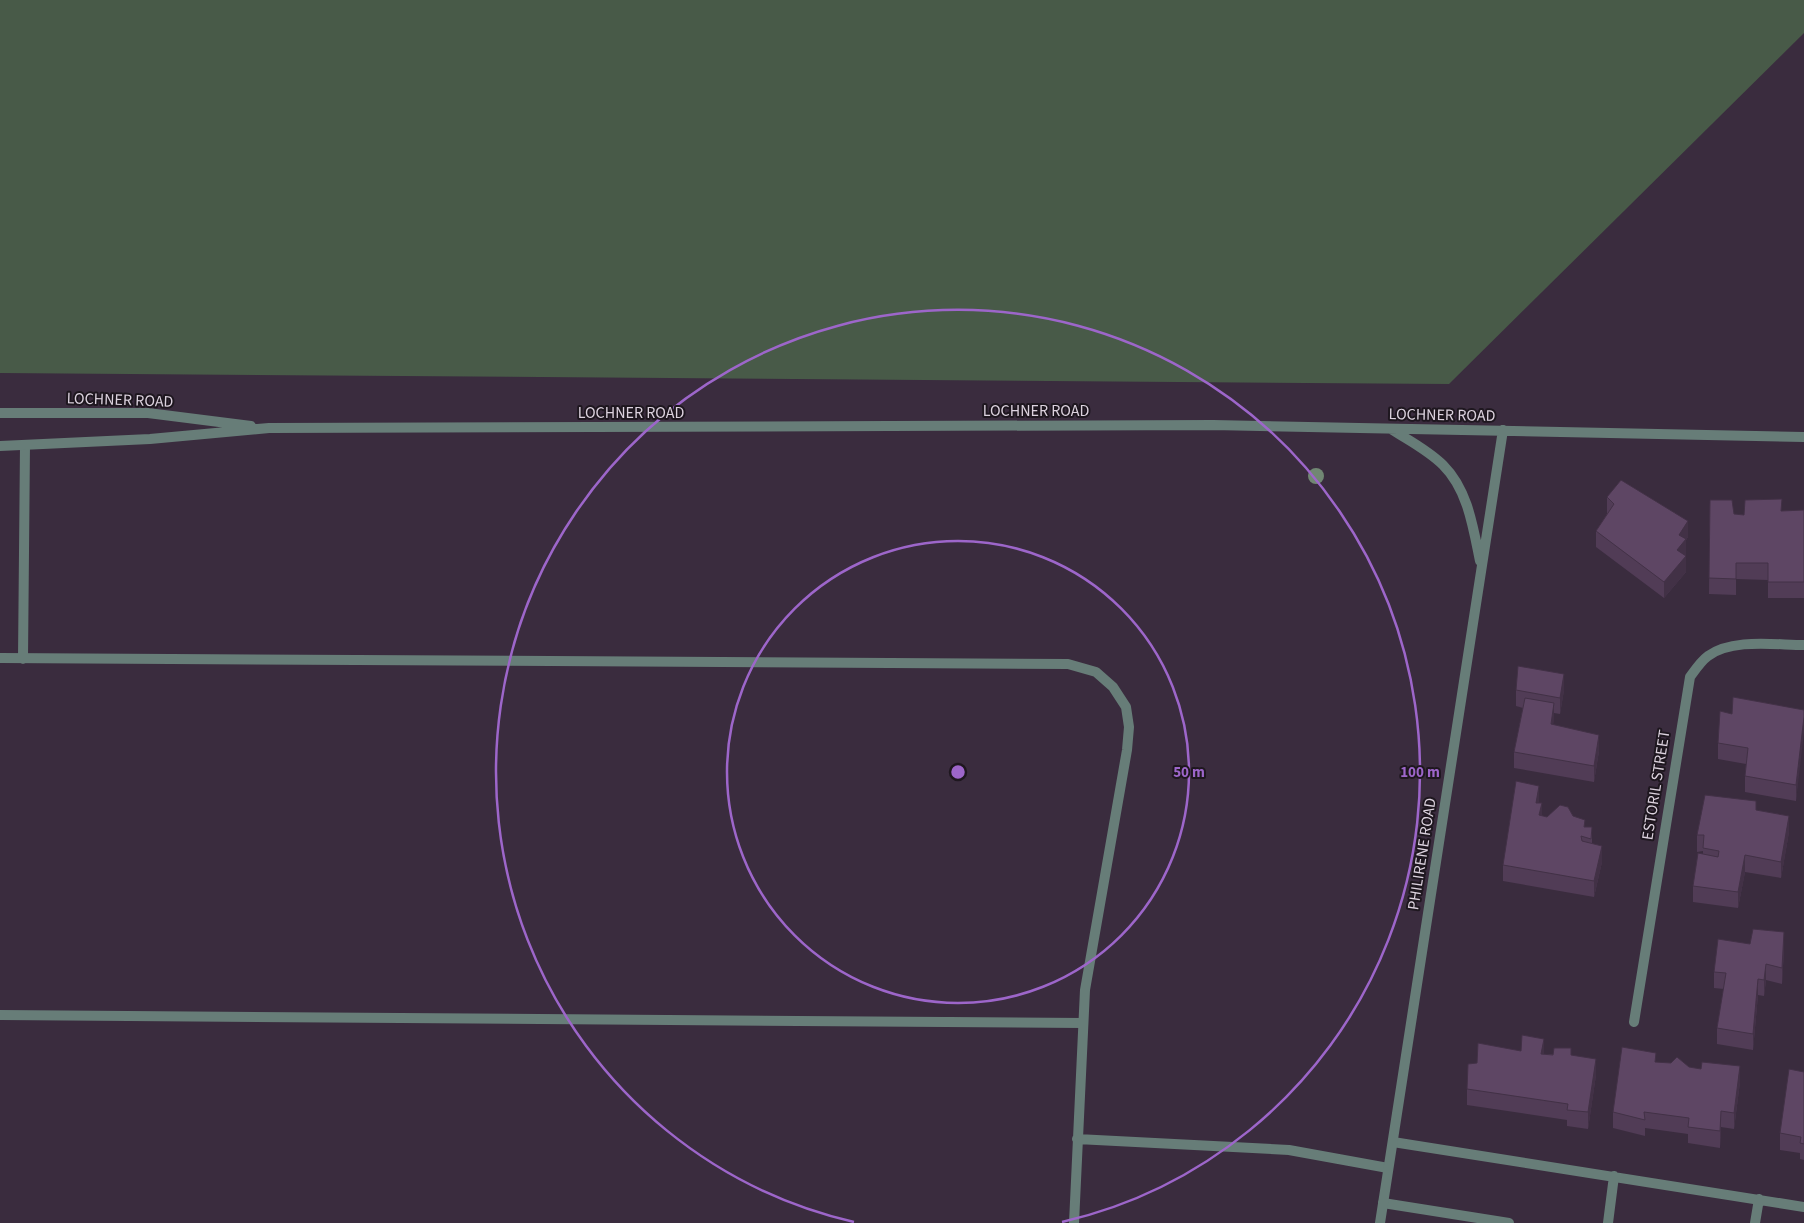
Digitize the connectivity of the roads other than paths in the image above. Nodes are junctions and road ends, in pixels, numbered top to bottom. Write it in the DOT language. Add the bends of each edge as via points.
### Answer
graph roads {
  1 [pos="0,413"];
  2 [pos="269,428"];
  3 [pos="1391,429"];
  4 [pos="1503,430"];
  5 [pos="1804,437"];
  6 [pos="25,445"];
  7 [pos="0,446"];
  8 [pos="1482,570"];
  9 [pos="1804,645"];
  10 [pos="0,658"];
  11 [pos="23,659"];
  12 [pos="0,1015"];
  13 [pos="1634,1022"];
  14 [pos="1083,1023"];
  15 [pos="1077,1138"];
  16 [pos="1393,1142"];
  17 [pos="1388,1168"];
  18 [pos="1614,1176"];
  19 [pos="1759,1199"];
  20 [pos="1383,1203"];
  21 [pos="1804,1207"];
  22 [pos="1074,1223"];
  23 [pos="1380,1223"];
  24 [pos="1509,1223"];
  25 [pos="1608,1223"];
  26 [pos="1755,1223"];
  1 -- 2 [label="street, LOCHNER ROAD" via="148,413"];
  2 -- 3 [label="street, LOCHNER ROAD" via="1213,425"];
  2 -- 6 [label="street, LOCHNER ROAD" via="150,439"];
  3 -- 4 [label="street, LOCHNER ROAD"];
  3 -- 8 [label="street" via="1443,465 1460,488 1472,518"];
  4 -- 5 [label="street, LOCHNER ROAD"];
  4 -- 8 [label="street, PHILIRENE ROAD"];
  6 -- 7 [label="street, LOCHNER ROAD"];
  6 -- 11 [label="street"];
  8 -- 16 [label="street, PHILIRENE ROAD"];
  9 -- 13 [label="street, ESTORIL STREET" via="1725,648 1708,655 1690,677"];
  10 -- 11 [label="street"];
  11 -- 14 [label="street" via="1068,664 1096,672 1113,687 1126,707 1128,727 1127,750 1084,990"];
  12 -- 14 [label="street"];
  14 -- 15 [label="street"];
  15 -- 17 [label="street" via="1289,1150"];
  15 -- 22 [label="street"];
  16 -- 17 [label="street, PHILIRENE ROAD"];
  16 -- 18 [label="street"];
  17 -- 20 [label="street, PHILIRENE ROAD"];
  18 -- 19 [label="street"];
  18 -- 25 [label="street"];
  19 -- 21 [label="street"];
  19 -- 26 [label="street"];
  20 -- 23 [label="street, PHILIRENE ROAD"];
  20 -- 24 [label="street"];
}
